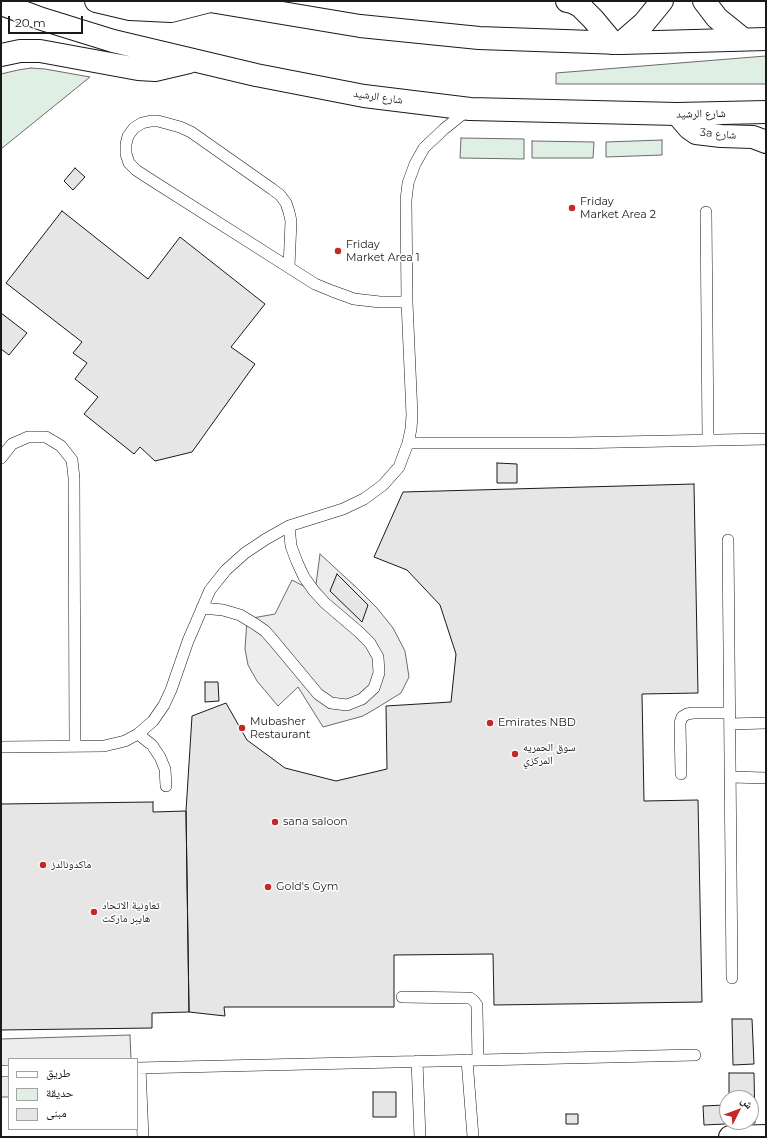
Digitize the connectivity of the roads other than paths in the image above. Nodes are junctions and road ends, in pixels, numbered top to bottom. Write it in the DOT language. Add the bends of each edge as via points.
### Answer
graph roads {
  1 [pos="96,1"];
  2 [pos="210,1"];
  3 [pos="567,1"];
  4 [pos="662,1"];
  5 [pos="704,1"];
  6 [pos="1,4"];
  7 [pos="743,39"];
  8 [pos="766,39"];
  9 [pos="617,43"];
  10 [pos="1,55"];
  11 [pos="192,61"];
  12 [pos="470,109"];
  13 [pos="766,112"];
  14 [pos="677,114"];
  15 [pos="766,142"];
  16 [pos="706,212"];
  17 [pos="289,267"];
  18 [pos="407,302"];
  19 [pos="766,439"];
  20 [pos="708,440"];
  21 [pos="408,443"];
  22 [pos="1,458"];
  23 [pos="289,526"];
  24 [pos="728,540"];
  25 [pos="202,608"];
  26 [pos="730,718"];
  27 [pos="766,723"];
  28 [pos="138,734"];
  29 [pos="75,746"];
  30 [pos="1,747"];
  31 [pos="681,774"];
  32 [pos="731,778"];
  33 [pos="766,778"];
  34 [pos="166,786"];
  35 [pos="732,978"];
  36 [pos="402,998"];
  37 [pos="694,1055"];
  38 [pos="472,1060"];
  39 [pos="417,1061"];
  40 [pos="138,1068"];
  41 [pos="766,1136"];
  42 [pos="143,1137"];
  43 [pos="420,1137"];
  44 [pos="472,1137"];
  45 [pos="730,1137"];
  1 -- 2 [label="main road" via="130,9 171,11"];
  2 -- 9 [label="main road" via="360,26 479,38"];
  3 -- 9 [label="main road" via="580,6"];
  4 -- 9 [label="main road" via="644,23"];
  5 -- 7 [label="main road" via="717,18"];
  6 -- 11 [label="main road, شارع الرشيد" via="112,41"];
  7 -- 8 [label="main road"];
  7 -- 9 [label="main road"];
  10 -- 11 [label="main road" via="20,51 40,51 155,70"];
  11 -- 12 [label="main road, شارع الرشيد" via="364,96"];
  12 -- 14 [label="main road, شارع الرشيد"];
  12 -- 18 [label="lane" via="424,148 408,183"];
  13 -- 14 [label="main road, شارع الرشيد"];
  14 -- 15 [label="main road, 3a شارع" via="696,133 753,137"];
  16 -- 20 [label="lane"];
  17 -- 17 [label="lane" via="136,170 129,163 126,154 128,136 134,128 142,123 158,121 180,127 280,195 286,203 291,221"];
  17 -- 18 [label="lane" via="315,284 354,299"];
  18 -- 21 [label="lane" via="412,415"];
  19 -- 20 [label="lane"];
  20 -- 21 [label="lane"];
  21 -- 23 [label="lane" via="399,467 383,485 364,499 343,509"];
  22 -- 29 [label="lane" via="12,444 28,437 46,437 61,446 72,460"];
  23 -- 25 [label="lane" via="266,538 226,570 210,590"];
  23 -- 25 [label="lane" via="291,546 304,577 325,603 370,643 378,657 379,673 374,688 362,699 347,705 331,703 318,694 265,631 240,615"];
  24 -- 26 [label="lane"];
  25 -- 28 [label="lane" via="164,705 153,721"];
  26 -- 27 [label="lane"];
  26 -- 31 [label="lane" via="692,713 682,717"];
  26 -- 32 [label="lane"];
  28 -- 29 [label="lane" via="104,746"];
  28 -- 34 [label="lane" via="152,745 160,757 165,769"];
  29 -- 30 [label="lane"];
  32 -- 33 [label="lane"];
  32 -- 35 [label="lane"];
  36 -- 38 [label="lane" via="470,998 474,1001 477,1010"];
  37 -- 38 [label="lane"];
  38 -- 39 [label="lane"];
  38 -- 44 [label="lane"];
  39 -- 40 [label="lane"];
  39 -- 43 [label="lane"];
  40 -- 42 [label="lane"];
  41 -- 45 [label="main road"];
}
